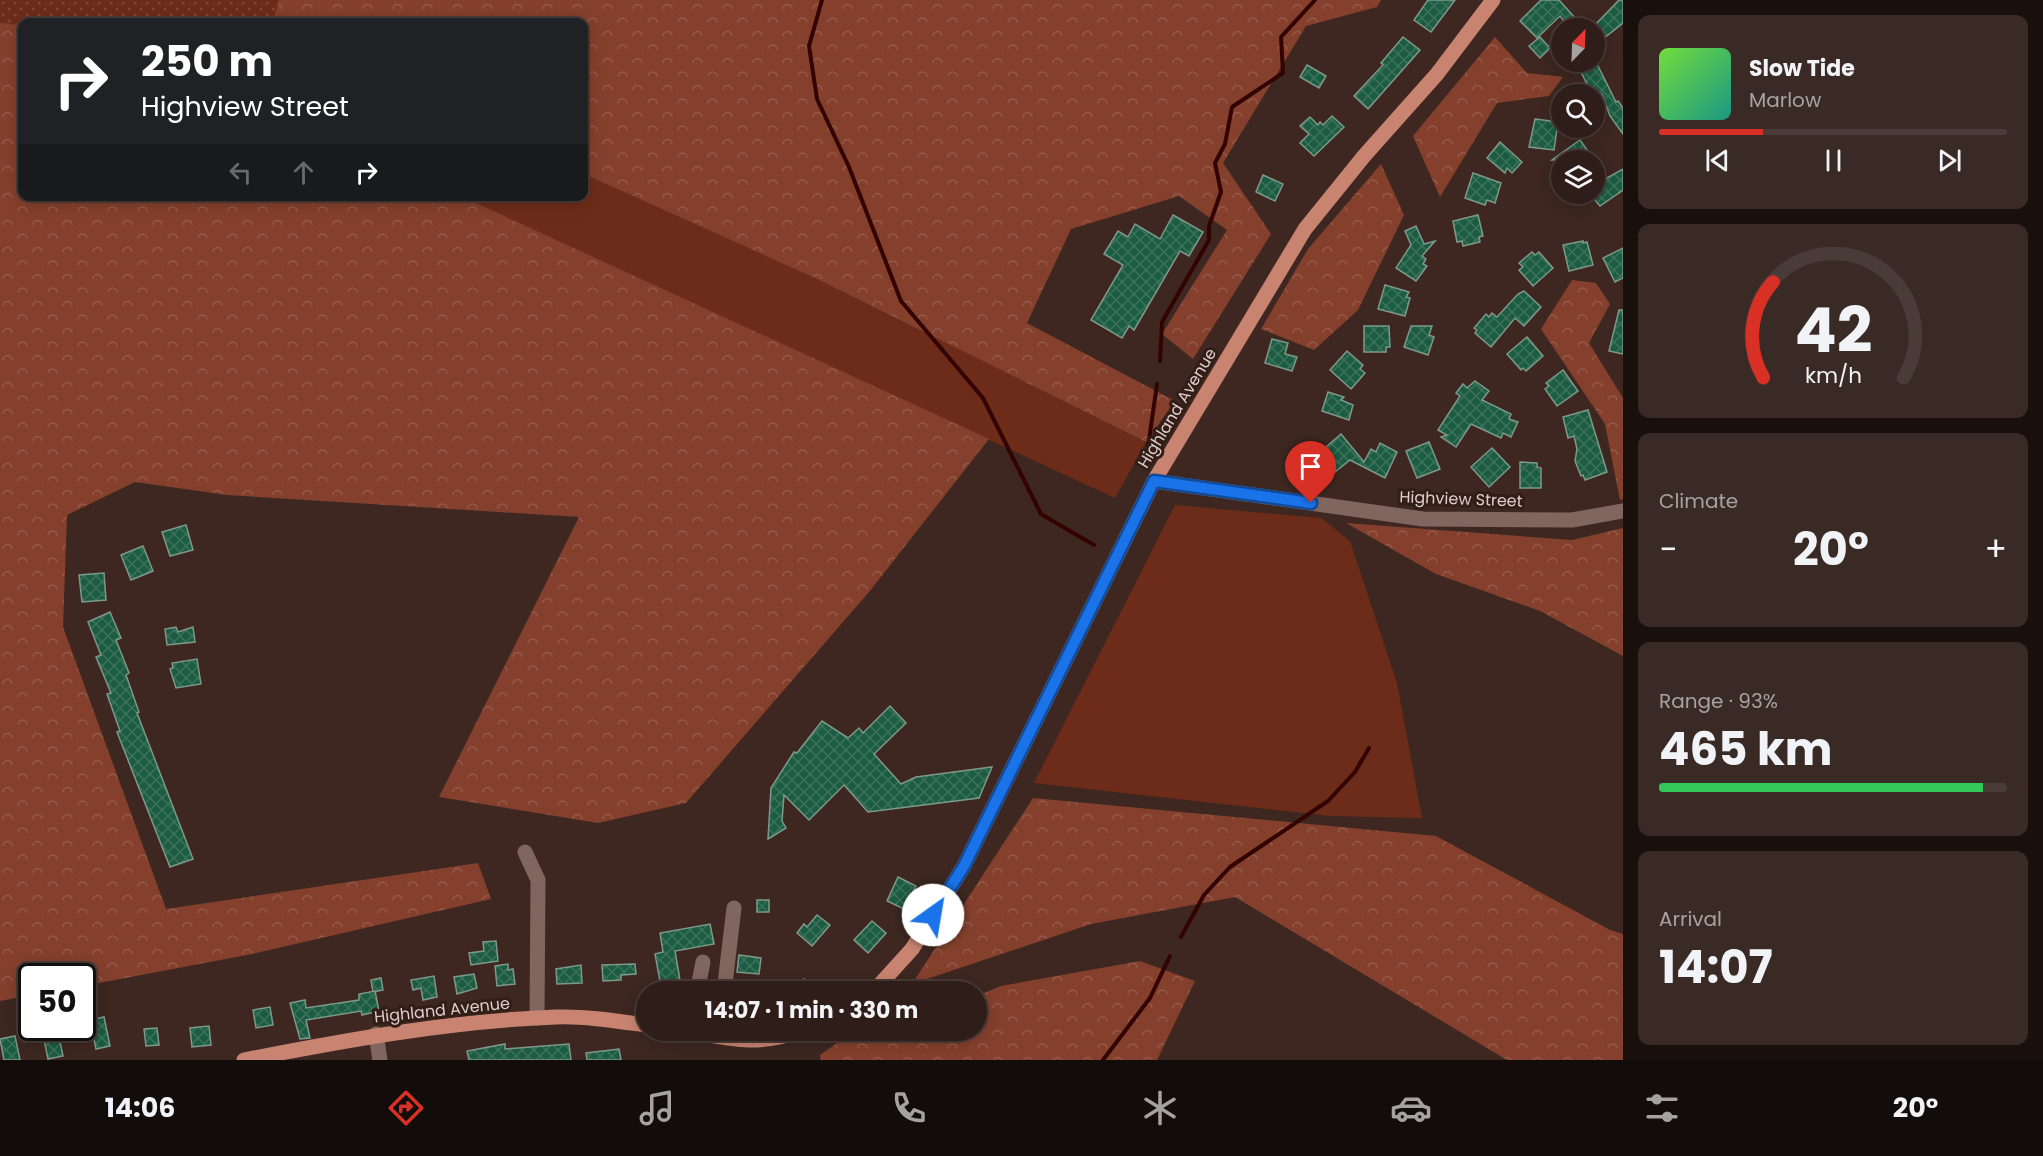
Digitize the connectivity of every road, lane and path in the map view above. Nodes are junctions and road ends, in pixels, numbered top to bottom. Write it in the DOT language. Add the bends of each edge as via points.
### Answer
graph roads {
  1 [pos="1493,0"];
  2 [pos="1154,481"];
  3 [pos="1623,511"];
  4 [pos="525,852"];
  5 [pos="734,908"];
  6 [pos="703,962"];
  7 [pos="699,981"];
  8 [pos="725,981"];
  9 [pos="883,981"];
  10 [pos="537,1018"];
  11 [pos="636,1024"];
  12 [pos="376,1034"];
  13 [pos="244,1060"];
  14 [pos="380,1060"];
  1 -- 2 [label="main road, Highland Avenue" via="1437,74 1305,229"];
  2 -- 3 [label="street, Highview Street" via="1423,519 1572,520"];
  2 -- 9 [label="main road, Highland Avenue" via="964,866 912,949"];
  4 -- 10 [label="street" via="538,880"];
  5 -- 8 [label="street"];
  6 -- 7 [label="street"];
  10 -- 11 [label="main road, Highland Avenue"];
  10 -- 12 [label="main road, Highland Avenue"];
  12 -- 13 [label="main road, Highland Avenue"];
  12 -- 14 [label="street"];
}
